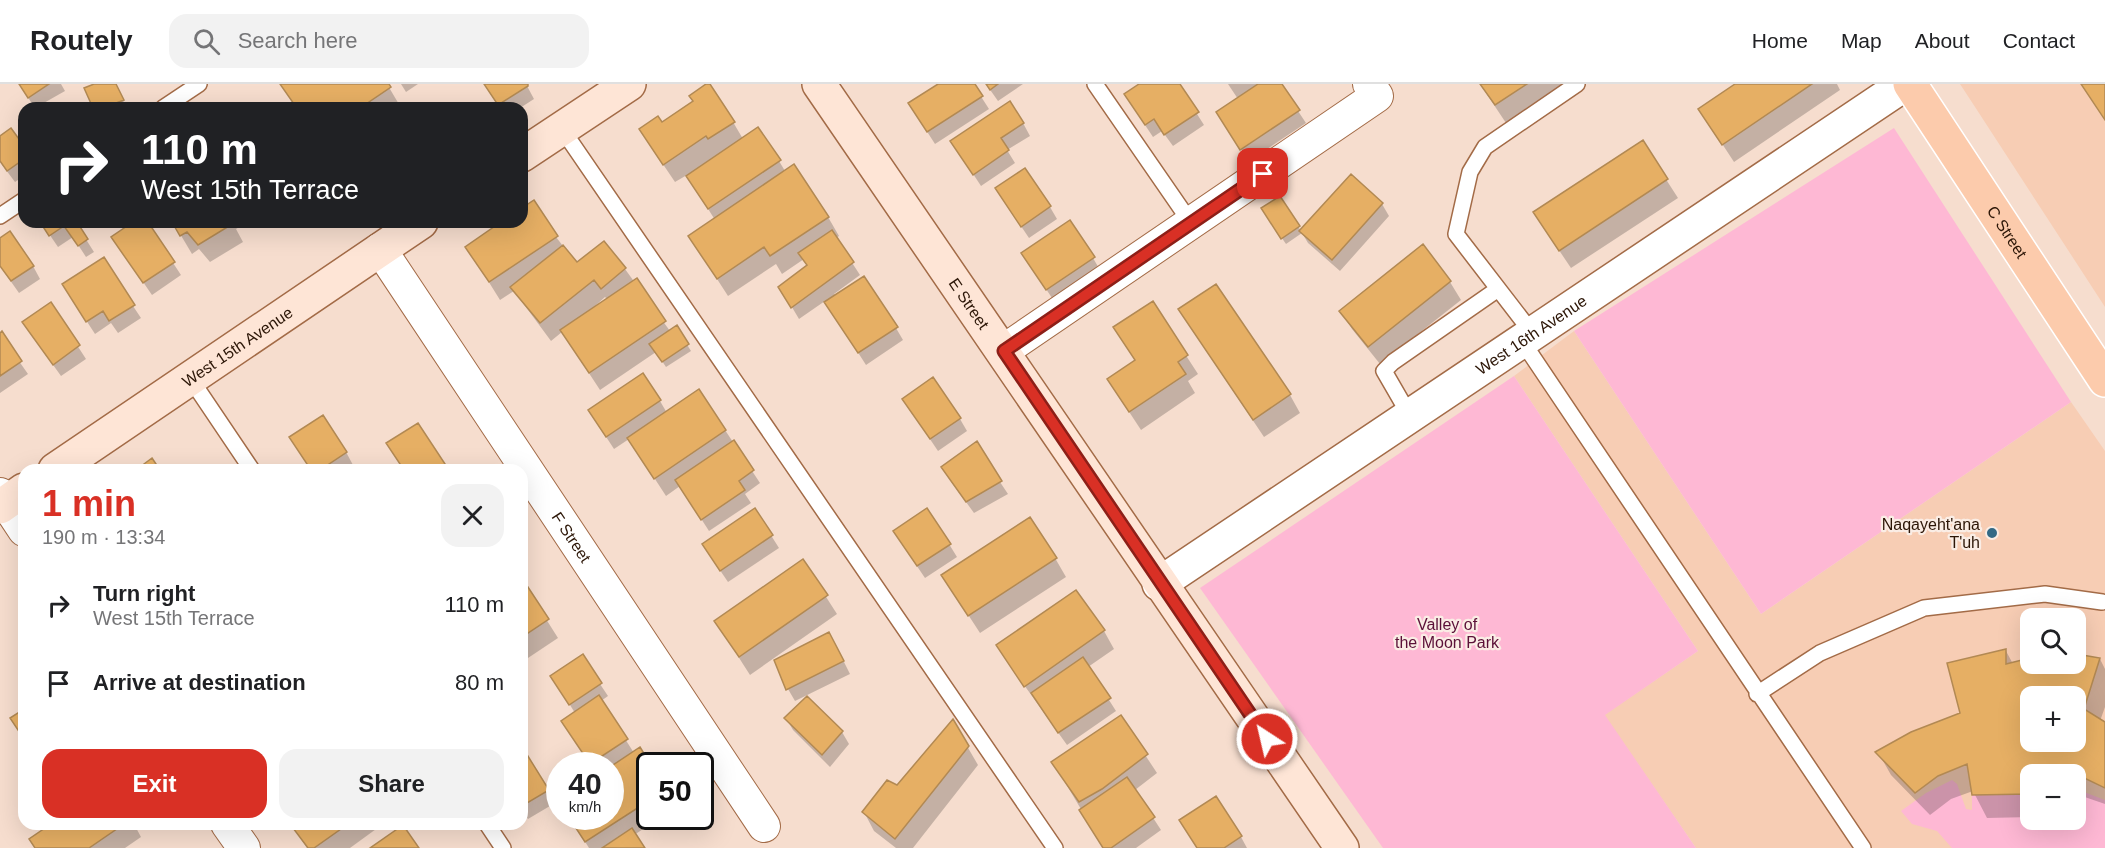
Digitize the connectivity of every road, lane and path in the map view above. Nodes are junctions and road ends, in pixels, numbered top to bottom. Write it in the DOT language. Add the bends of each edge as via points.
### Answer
graph roads {
  1 [pos="199,84"];
  2 [pos="629,84"];
  3 [pos="819,84"];
  4 [pos="1095,84"];
  5 [pos="1577,84"];
  6 [pos="1907,84"];
  7 [pos="1373,90"];
  8 [pos="172,102"];
  9 [pos="562,129"];
  10 [pos="528,151"];
  11 [pos="18,204"];
  12 [pos="0,216"];
  13 [pos="1191,223"];
  14 [pos="412,228"];
  15 [pos="380,249"];
  16 [pos="1498,289"];
  17 [pos="1527,338"];
  18 [pos="1004,351"];
  19 [pos="190,378"];
  20 [pos="2105,380"];
  21 [pos="1410,416"];
  22 [pos="64,464"];
  23 [pos="248,464"];
  24 [pos="523,464"];
  25 [pos="528,471"];
  26 [pos="7,499"];
  27 [pos="18,519"];
  28 [pos="1159,584"];
  29 [pos="2102,602"];
  30 [pos="1757,694"];
  31 [pos="764,826"];
  32 [pos="231,830"];
  33 [pos="491,830"];
  34 [pos="244,848"];
  35 [pos="503,848"];
  36 [pos="1055,848"];
  37 [pos="1342,848"];
  38 [pos="1863,848"];
  1 -- 8 [label="lane"];
  2 -- 9 [label="main road"];
  3 -- 18 [label="main road, E Street"];
  4 -- 13 [label="lane"];
  5 -- 16 [label="lane" via="1485,147 1470,172 1456,234"];
  6 -- 17 [label="street, West 16th Avenue"];
  6 -- 20 [label="main road, C Street"];
  7 -- 13 [label="street"];
  9 -- 10 [label="main road"];
  9 -- 36 [label="lane"];
  11 -- 12 [label="lane"];
  13 -- 18 [label="street"];
  14 -- 15 [label="main road, West 15th Avenue"];
  15 -- 19 [label="main road, West 15th Avenue"];
  15 -- 24 [label="street, F Street"];
  16 -- 17 [label="lane"];
  16 -- 21 [label="lane" via="1384,371"];
  17 -- 21 [label="street, West 16th Avenue"];
  17 -- 30 [label="lane"];
  18 -- 28 [label="main road, E Street"];
  19 -- 22 [label="main road, West 15th Avenue"];
  19 -- 23 [label="lane"];
  21 -- 28 [label="street, West 16th Avenue"];
  25 -- 31 [label="street, F Street"];
  26 -- 27 [label="street"];
  28 -- 37 [label="main road, E Street"];
  29 -- 30 [label="lane" via="2044,594 1924,608 1820,653"];
  30 -- 38 [label="lane"];
  32 -- 34 [label="street"];
  33 -- 35 [label="lane"];
}
